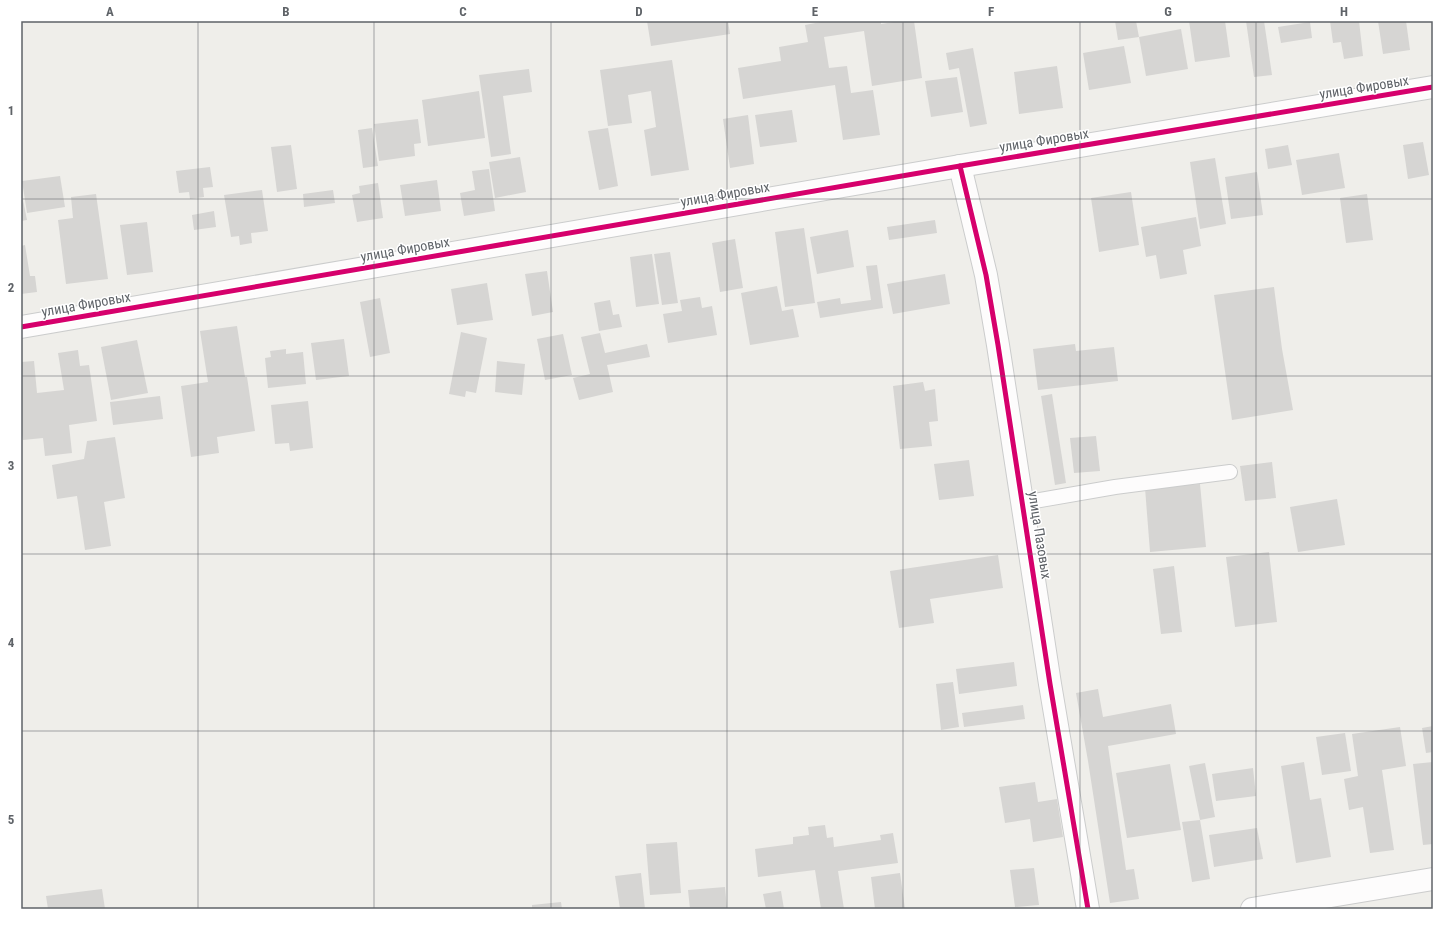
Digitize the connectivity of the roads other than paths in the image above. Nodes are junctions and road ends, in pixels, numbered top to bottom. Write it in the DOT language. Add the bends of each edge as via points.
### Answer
graph roads {
  1 [pos="1433,87"];
  2 [pos="960,166"];
  3 [pos="21,328"];
  4 [pos="1230,472"];
  5 [pos="1023,503"];
  6 [pos="1433,879"];
  7 [pos="1088,909"];
  8 [pos="1252,909"];
  1 -- 2 [label="street, улица Фировых"];
  2 -- 3 [label="street, улица Фировых"];
  2 -- 5 [label="street, улица Пазовых" via="986,275"];
  4 -- 5 [label="lane" via="1114,487"];
  5 -- 7 [label="street, улица Пазовых"];
  6 -- 8 [label="street"];
}
